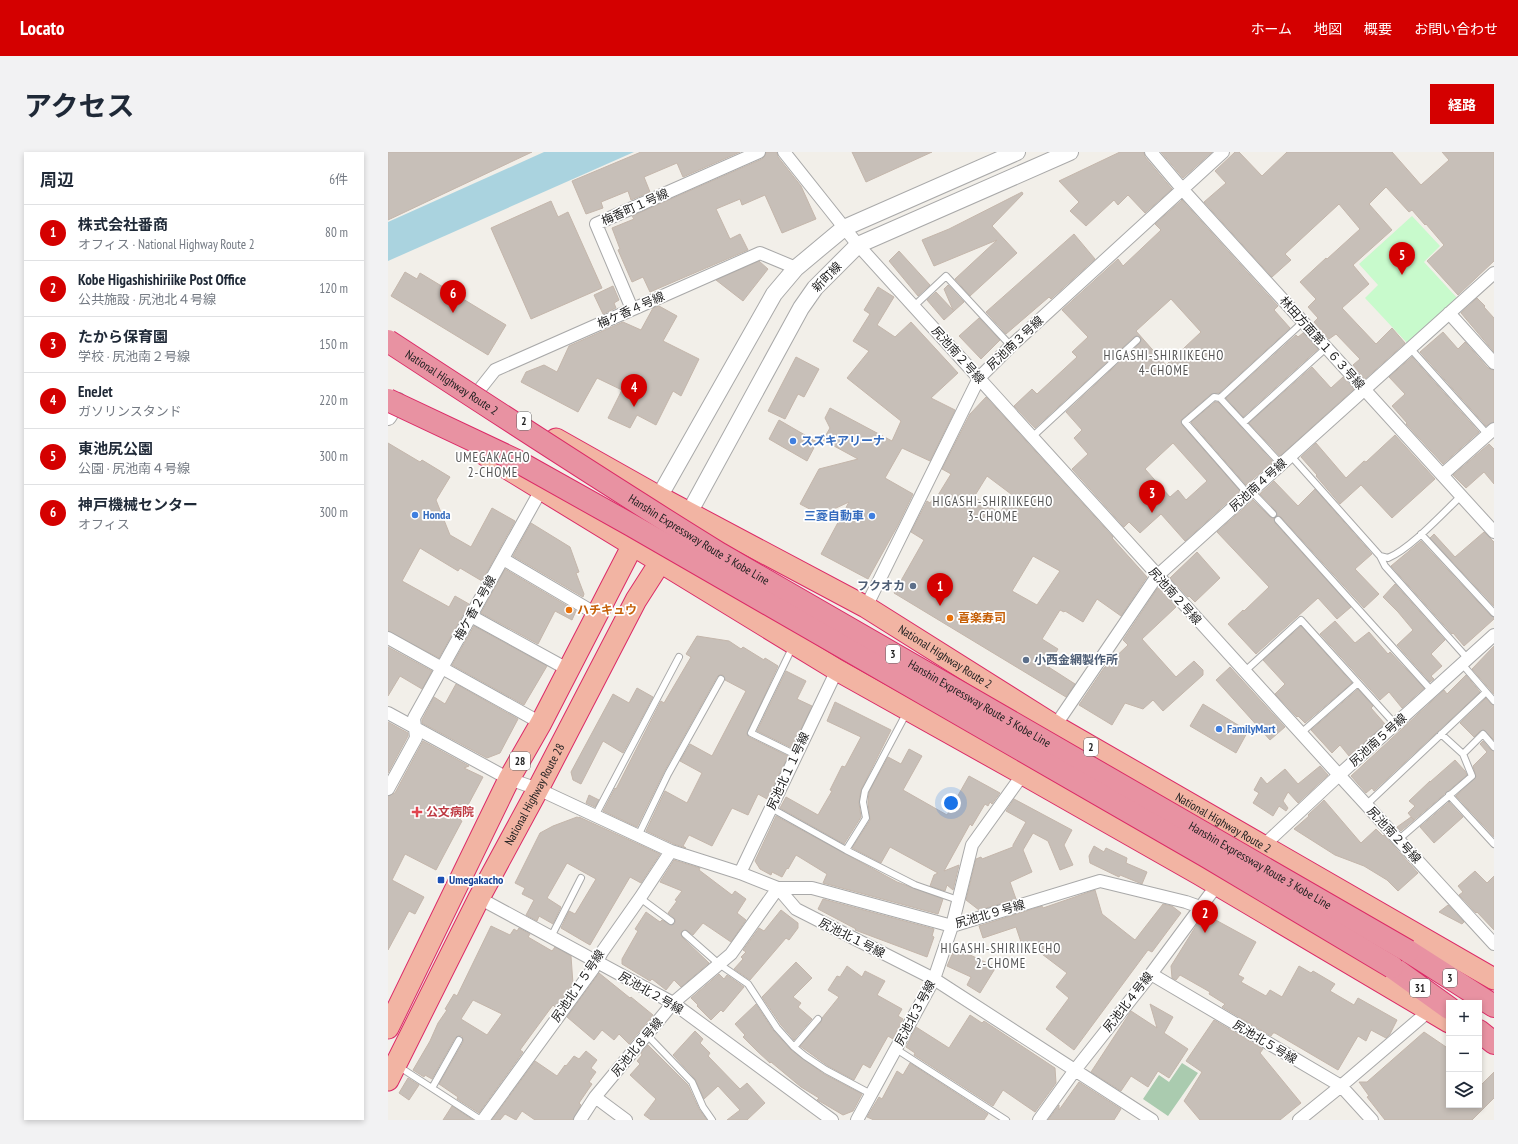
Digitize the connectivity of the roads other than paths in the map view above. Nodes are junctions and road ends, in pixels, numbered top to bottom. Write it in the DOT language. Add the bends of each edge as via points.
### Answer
graph roads {
  1 [pos="759,152"];
  2 [pos="784,152"];
  3 [pos="1016,152"];
  4 [pos="1070,152"];
  5 [pos="1152,152"];
  6 [pos="1223,152"];
  7 [pos="1183,190"];
  8 [pos="844,228"];
  9 [pos="858,245"];
  10 [pos="796,268"];
  11 [pos="1493,277"];
  12 [pos="913,307"];
  13 [pos="632,310"];
  14 [pos="1449,313"];
  15 [pos="1303,322"];
  16 [pos="1137,340"];
  17 [pos="388,341"];
  18 [pos="1011,346"];
  19 [pos="388,348"];
  20 [pos="1326,348"];
  21 [pos="1410,348"];
  22 [pos="1494,363"];
  23 [pos="979,378"];
  24 [pos="1364,390"];
  25 [pos="476,394"];
  26 [pos="1220,398"];
  27 [pos="391,403"];
  28 [pos="1243,423"];
  29 [pos="1491,432"];
  30 [pos="1032,437"];
  31 [pos="1291,456"];
  32 [pos="1281,464"];
  33 [pos="1442,475"];
  34 [pos="541,490"];
  35 [pos="1250,493"];
  36 [pos="1461,496"];
  37 [pos="659,497"];
  38 [pos="689,513"];
  39 [pos="1273,514"];
  40 [pos="1278,520"];
  41 [pos="1494,532"];
  42 [pos="1421,534"];
  43 [pos="632,545"];
  44 [pos="1380,556"];
  45 [pos="503,559"];
  46 [pos="662,562"];
  47 [pos="1157,576"];
  48 [pos="866,608"];
  49 [pos="1494,613"];
  50 [pos="598,615"];
  51 [pos="471,616"];
  52 [pos="1494,635"];
  53 [pos="388,638"];
  54 [pos="794,643"];
  55 [pos="679,657"];
  56 [pos="1465,662"];
  57 [pos="443,668"];
  58 [pos="569,670"];
  59 [pos="837,670"];
  60 [pos="1244,672"];
  61 [pos="721,679"];
  62 [pos="1358,683"];
  63 [pos="1432,691"];
  64 [pos="1486,692"];
  65 [pos="1494,701"];
  66 [pos="908,710"];
  67 [pos="388,713"];
  68 [pos="541,723"];
  69 [pos="1395,724"];
  70 [pos="1055,726"];
  71 [pos="415,728"];
  72 [pos="1300,733"];
  73 [pos="1441,734"];
  74 [pos="1494,747"];
  75 [pos="796,754"];
  76 [pos="1463,754"];
  77 [pos="1023,774"];
  78 [pos="1338,775"];
  79 [pos="509,779"];
  80 [pos="388,789"];
  81 [pos="538,789"];
  82 [pos="1449,795"];
  83 [pos="1366,805"];
  84 [pos="770,808"];
  85 [pos="595,816"];
  86 [pos="638,836"];
  87 [pos="1398,840"];
  88 [pos="1494,844"];
  89 [pos="1263,846"];
  90 [pos="846,850"];
  91 [pos="671,851"];
  92 [pos="740,873"];
  93 [pos="581,878"];
  94 [pos="1217,885"];
  95 [pos="778,888"];
  96 [pos="479,898"];
  97 [pos="640,898"];
  98 [pos="958,900"];
  99 [pos="1200,907"];
  100 [pos="671,921"];
  101 [pos="952,926"];
  102 [pos="685,934"];
  103 [pos="550,937"];
  104 [pos="1494,944"];
  105 [pos="597,962"];
  106 [pos="719,964"];
  107 [pos="1150,974"];
  108 [pos="934,979"];
  109 [pos="1494,979"];
  110 [pos="673,1003"];
  111 [pos="1494,1006"];
  112 [pos="1443,1007"];
  113 [pos="818,1019"];
  114 [pos="1482,1026"];
  115 [pos="388,1028"];
  116 [pos="1482,1033"];
  117 [pos="1494,1034"];
  118 [pos="647,1035"];
  119 [pos="459,1040"];
  120 [pos="1494,1043"];
  121 [pos="1482,1044"];
  122 [pos="794,1047"];
  123 [pos="896,1049"];
  124 [pos="1494,1053"];
  125 [pos="1075,1070"];
  126 [pos="392,1072"];
  127 [pos="1341,1086"];
  128 [pos="432,1088"];
  129 [pos="871,1094"];
  130 [pos="595,1097"];
  131 [pos="482,1120"];
  132 [pos="580,1120"];
  133 [pos="626,1120"];
  134 [pos="712,1120"];
  135 [pos="832,1120"];
  136 [pos="857,1120"];
  137 [pos="1006,1120"];
  138 [pos="1039,1120"];
  139 [pos="1152,1120"];
  140 [pos="1299,1120"];
  141 [pos="1372,1120"];
  1 -- 13 [label="street, 梅香町１号線" via="596,224"];
  2 -- 8 [label="street, 尻池南２号線"];
  3 -- 8 [label="street, 新町線"];
  4 -- 9 [label="street, 新町線"];
  5 -- 7 [label="street, 林田方面第１６３号線"];
  6 -- 7 [label="street, 尻池南３号線"];
  7 -- 15 [label="street, 林田方面第１６３号線"];
  7 -- 18 [label="street, 尻池南３号線"];
  8 -- 9 [label="street, 尻池南２号線"];
  8 -- 10 [label="street, 新町線"];
  9 -- 12 [label="street, 尻池南２号線"];
  9 -- 38 [label="street, 新町線" via="815,288 801,308"];
  10 -- 13 [label="street, 梅ケ香４号線" via="760,253"];
  10 -- 37 [label="street, 新町線" via="774,294"];
  11 -- 14 [label="street, 尻池南４号線"];
  12 -- 18 [label="lane" via="946,276"];
  12 -- 23 [label="street, 尻池南２号線"];
  13 -- 25 [label="street, 梅ケ香４号線" via="495,370"];
  14 -- 21 [label="street, 尻池南４号線"];
  14 -- 22 [label="street"];
  15 -- 20 [label="street, 林田方面第１６３号線"];
  15 -- 26 [label="lane"];
  16 -- 30 [label="lane"];
  17 -- 111 [label="highway, Hanshin Expressway Route 3 Kobe Line / 3, bridge" via="714,550 1408,951"];
  18 -- 23 [label="street, 尻池南３号線"];
  19 -- 25 [label="highway, National Highway Route 2 / 2"];
  20 -- 24 [label="street, 林田方面第１６３号線"];
  20 -- 28 [label="lane"];
  21 -- 24 [label="street, 尻池南４号線"];
  21 -- 29 [label="lane"];
  23 -- 30 [label="street, 尻池南２号線"];
  23 -- 48 [label="street, 尻池南３号線"];
  24 -- 31 [label="street, 尻池南４号線"];
  24 -- 33 [label="street, 林田方面第１６３号線"];
  25 -- 37 [label="highway, National Highway Route 2 / 2"];
  26 -- 28 [label="lane"];
  26 -- 35 [label="lane" via="1214,397 1185,422"];
  27 -- 34 [label="highway"];
  27 -- 112 [label="highway, Hanshin Expressway Route 3 Kobe Line / 3, bridge" via="515,460 625,521 1206,856 1392,967"];
  28 -- 32 [label="lane"];
  29 -- 33 [label="street"];
  30 -- 47 [label="street, 尻池南２号線"];
  31 -- 32 [label="street, 尻池南４号線"];
  31 -- 44 [label="lane"];
  32 -- 35 [label="street, 尻池南４号線"];
  33 -- 36 [label="street, 林田方面第１６３号線"];
  34 -- 43 [label="highway"];
  34 -- 45 [label="street, 梅ケ香２号線"];
  35 -- 39 [label="lane"];
  35 -- 47 [label="street, 尻池南４号線"];
  36 -- 41 [label="street, 林田方面第１６３号線"];
  36 -- 42 [label="lane"];
  37 -- 38 [label="highway, National Highway Route 2 / 2"];
  37 -- 43 [label="highway, 28"];
  38 -- 46 [label="highway, National Highway Route 28 / 28"];
  38 -- 48 [label="highway, National Highway Route 2 / 2"];
  40 -- 63 [label="lane"];
  42 -- 44 [label="lane" via="1395,555 1388,558"];
  42 -- 49 [label="lane"];
  43 -- 46 [label="highway"];
  43 -- 50 [label="highway, 28"];
  44 -- 56 [label="lane" via="1385,566"];
  45 -- 50 [label="street"];
  45 -- 51 [label="street, 梅ケ香２号線"];
  46 -- 54 [label="highway"];
  46 -- 81 [label="highway, National Highway Route 28 / 28" via="636,600"];
  47 -- 60 [label="street, 尻池南２号線"];
  47 -- 70 [label="street, 尻池南４号線"];
  48 -- 70 [label="highway, National Highway Route 2 / 2"];
  50 -- 58 [label="highway, 28"];
  51 -- 57 [label="street, 梅ケ香２号線"];
  51 -- 58 [label="street"];
  52 -- 56 [label="street, 尻池南５号線"];
  53 -- 57 [label="street"];
  54 -- 59 [label="highway"];
  54 -- 75 [label="lane" via="751,734"];
  55 -- 85 [label="lane"];
  56 -- 63 [label="street, 尻池南５号線"];
  56 -- 64 [label="lane"];
  57 -- 68 [label="street"];
  57 -- 71 [label="street, 梅ケ香２号線" via="414,718"];
  58 -- 68 [label="highway, 28"];
  59 -- 66 [label="highway"];
  59 -- 75 [label="street, 尻池北１１号線"];
  60 -- 62 [label="lane" via="1301,620"];
  60 -- 72 [label="street, 尻池南２号線"];
  61 -- 86 [label="lane" via="668,774"];
  62 -- 69 [label="lane"];
  62 -- 72 [label="lane"];
  63 -- 69 [label="street, 尻池南５号線"];
  64 -- 65 [label="lane"];
  64 -- 73 [label="lane"];
  66 -- 77 [label="highway"];
  66 -- 90 [label="lane" via="865,791 863,802 866,818"];
  67 -- 71 [label="street, 尻池北１号線"];
  68 -- 79 [label="highway, 28"];
  69 -- 78 [label="street, 尻池南５号線"];
  70 -- 89 [label="highway, National Highway Route 2 / 2"];
  71 -- 79 [label="street, 尻池北１号線"];
  71 -- 80 [label="street, 梅ケ香２号線" via="416,738"];
  72 -- 78 [label="street, 尻池南２号線"];
  73 -- 76 [label="lane"];
  73 -- 83 [label="lane"];
  74 -- 76 [label="lane" via="1483,734"];
  75 -- 84 [label="street, 尻池北１１号線"];
  76 -- 82 [label="lane" via="1472,776"];
  77 -- 94 [label="highway"];
  77 -- 98 [label="street, 尻池北３号線" via="972,845"];
  78 -- 83 [label="street, 尻池南２号線"];
  78 -- 89 [label="street, 尻池南５号線"];
  79 -- 81 [label="street, 尻池北１号線"];
  79 -- 115 [label="highway, 28"];
  81 -- 85 [label="street, 尻池北１号線"];
  81 -- 96 [label="highway, National Highway Route 28 / 28"];
  82 -- 87 [label="lane"];
  82 -- 88 [label="lane"];
  83 -- 87 [label="street, 尻池南２号線"];
  84 -- 90 [label="lane"];
  84 -- 92 [label="street, 尻池北１１号線"];
  85 -- 86 [label="street, 尻池北１号線"];
  86 -- 91 [label="street, 尻池北１号線"];
  87 -- 104 [label="street, 尻池南２号線"];
  89 -- 94 [label="street"];
  89 -- 109 [label="highway, National Highway Route 2 / 2"];
  90 -- 98 [label="lane" via="915,885"];
  91 -- 92 [label="street, 尻池北１号線"];
  91 -- 97 [label="street, 尻池北１５号線"];
  92 -- 95 [label="street, 尻池北１号線"];
  93 -- 103 [label="lane"];
  94 -- 99 [label="street, 尻池北４号線"];
  94 -- 112 [label="highway"];
  95 -- 101 [label="street, 尻池北９号線" via="812,888"];
  95 -- 106 [label="street, 尻池北８号線" via="731,954"];
  95 -- 108 [label="street, 尻池北１号線" via="796,909"];
  96 -- 103 [label="street, 尻池北２号線"];
  96 -- 126 [label="highway, National Highway Route 28 / 28"];
  97 -- 100 [label="lane"];
  97 -- 105 [label="street, 尻池北１５号線"];
  98 -- 101 [label="street, 尻池北３号線"];
  99 -- 101 [label="street, 尻池北９号線" via="1100,881"];
  99 -- 107 [label="street, 尻池北４号線"];
  101 -- 108 [label="street, 尻池北３号線"];
  102 -- 106 [label="lane"];
  103 -- 105 [label="street, 尻池北２号線"];
  105 -- 110 [label="street, 尻池北２号線"];
  105 -- 131 [label="street, 尻池北１５号線"];
  106 -- 110 [label="street, 尻池北８号線"];
  106 -- 122 [label="lane" via="748,984 777,1028"];
  107 -- 125 [label="street, 尻池北４号線"];
  107 -- 127 [label="street, 尻池北５号線"];
  108 -- 123 [label="street, 尻池北３号線"];
  108 -- 125 [label="street, 尻池北１号線"];
  110 -- 118 [label="street, 尻池北８号線"];
  110 -- 135 [label="street, 尻池北２号線"];
  112 -- 127 [label="street"];
  113 -- 122 [label="lane"];
  114 -- 117 [label="highway"];
  116 -- 120 [label="highway"];
  118 -- 130 [label="street, 尻池北８号線"];
  118 -- 134 [label="lane" via="692,1082"];
  119 -- 128 [label="lane"];
  121 -- 124 [label="highway"];
  122 -- 129 [label="lane" via="826,1070"];
  123 -- 129 [label="street, 尻池北３号線"];
  123 -- 137 [label="lane"];
  125 -- 138 [label="street, 尻池北４号線"];
  125 -- 139 [label="street, 尻池北１号線"];
  126 -- 128 [label="lane"];
  127 -- 140 [label="street"];
  127 -- 141 [label="street, 尻池北５号線"];
  128 -- 131 [label="lane"];
  129 -- 136 [label="street, 尻池北３号線"];
  130 -- 132 [label="street, 尻池北８号線"];
  130 -- 133 [label="street"];
}
